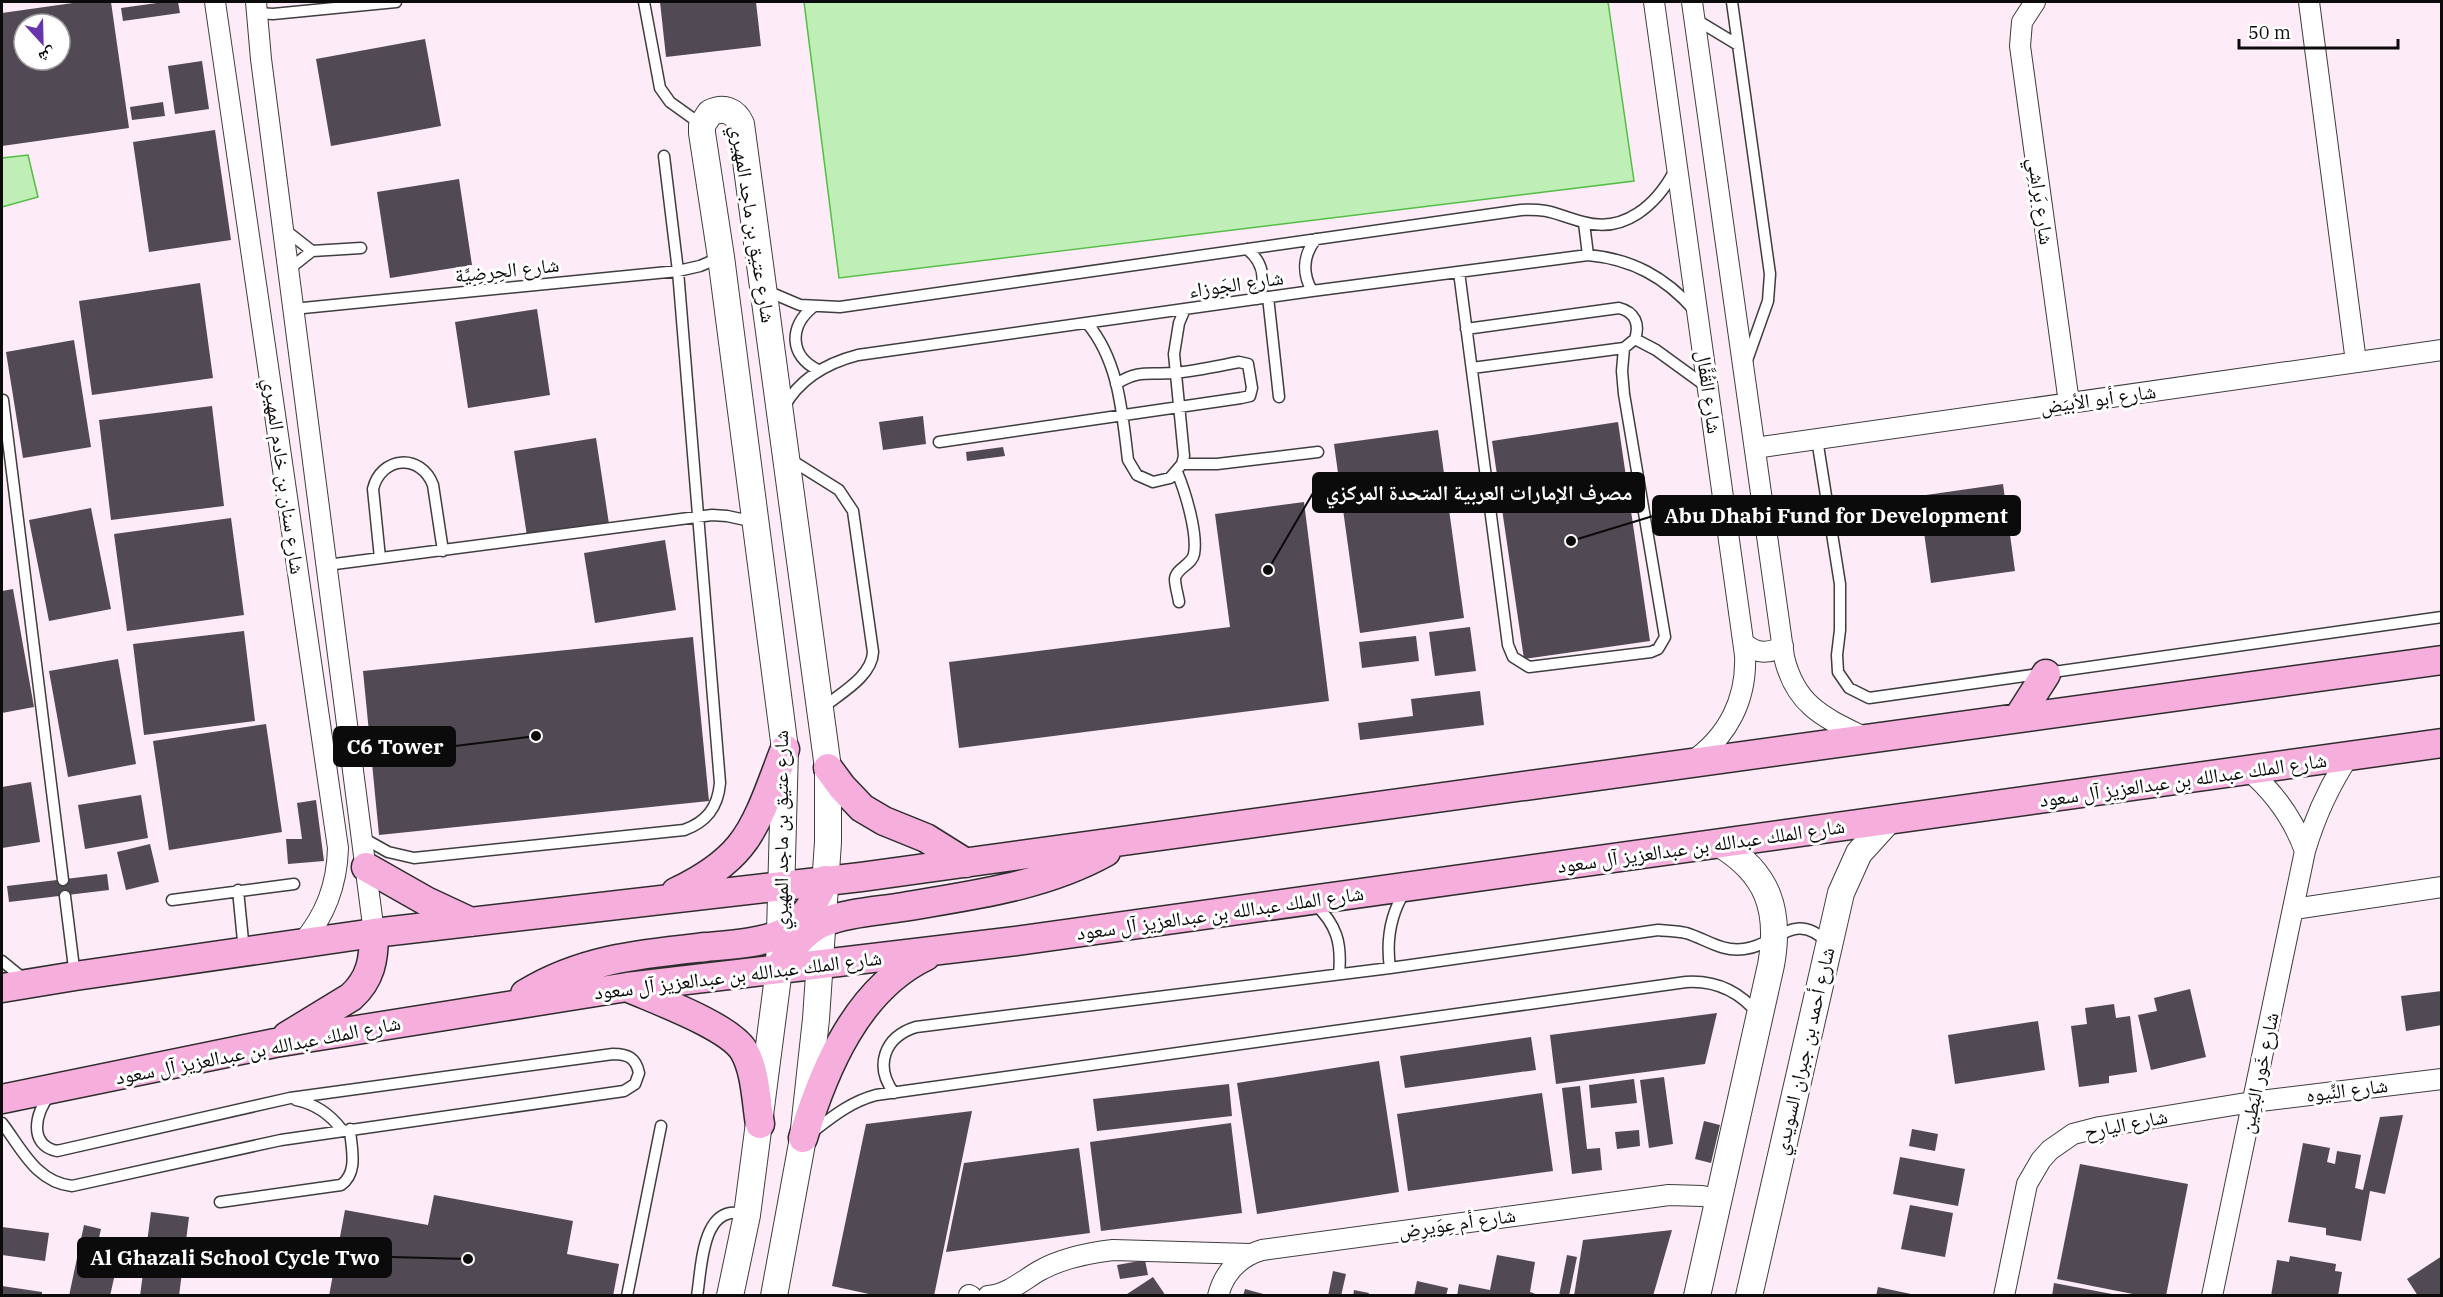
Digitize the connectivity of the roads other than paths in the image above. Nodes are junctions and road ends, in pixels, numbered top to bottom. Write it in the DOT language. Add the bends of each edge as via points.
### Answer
graph roads {
  1 [pos="215,2"];
  2 [pos="240,2"];
  3 [pos="396,2"];
  4 [pos="644,2"];
  5 [pos="1654,2"];
  6 [pos="1732,2"];
  7 [pos="2035,2"];
  8 [pos="2309,2"];
  9 [pos="257,7"];
  10 [pos="1693,10"];
  11 [pos="1738,45"];
  12 [pos="702,125"];
  13 [pos="664,156"];
  14 [pos="1678,164"];
  15 [pos="1584,223"];
  16 [pos="283,228"];
  17 [pos="1316,239"];
  18 [pos="361,248"];
  19 [pos="1247,249"];
  20 [pos="312,251"];
  21 [pos="1588,255"];
  22 [pos="721,257"];
  23 [pos="288,270"];
  24 [pos="678,271"];
  25 [pos="1459,272"];
  26 [pos="764,289"];
  27 [pos="1312,291"];
  28 [pos="1263,298"];
  29 [pos="813,307"];
  30 [pos="293,309"];
  31 [pos="1185,309"];
  32 [pos="1699,316"];
  33 [pos="1087,323"];
  34 [pos="1466,329"];
  35 [pos="1635,339"];
  36 [pos="1624,348"];
  37 [pos="2442,350"];
  38 [pos="2356,362"];
  39 [pos="1472,368"];
  40 [pos="1744,369"];
  41 [pos="818,370"];
  42 [pos="1174,373"];
  43 [pos="1116,384"];
  44 [pos="1709,389"];
  45 [pos="1279,397"];
  46 [pos="3,400"];
  47 [pos="2069,403"];
  48 [pos="1178,407"];
  49 [pos="780,412"];
  50 [pos="1121,414"];
  51 [pos="1817,440"];
  52 [pos="939,442"];
  53 [pos="1755,448"];
  54 [pos="1318,452"];
  55 [pos="786,457"];
  56 [pos="1179,468"];
  57 [pos="698,517"];
  58 [pos="754,522"];
  59 [pos="442,550"];
  60 [pos="380,558"];
  61 [pos="327,565"];
  62 [pos="1179,602"];
  63 [pos="2442,617"];
  64 [pos="1744,643"];
  65 [pos="1783,646"];
  66 [pos="2442,660"];
  67 [pos="2046,674"];
  68 [pos="820,709"];
  69 [pos="2018,718"];
  70 [pos="1868,739"];
  71 [pos="2442,743"];
  72 [pos="785,749"];
  73 [pos="2349,756"];
  74 [pos="1688,764"];
  75 [pos="828,768"];
  76 [pos="2248,770"];
  77 [pos="1889,820"];
  78 [pos="363,838"];
  79 [pos="1126,841"];
  80 [pos="1720,844"];
  81 [pos="2305,851"];
  82 [pos="966,863"];
  83 [pos="366,867"];
  84 [pos="63,880"];
  85 [pos="825,880"];
  86 [pos="294,884"];
  87 [pos="783,885"];
  88 [pos="1408,887"];
  89 [pos="2442,887"];
  90 [pos="238,890"];
  91 [pos="65,896"];
  92 [pos="661,899"];
  93 [pos="172,900"];
  94 [pos="1311,900"];
  95 [pos="2294,909"];
  96 [pos="471,921"];
  97 [pos="823,923"];
  98 [pos="374,933"];
  99 [pos="780,934"];
  100 [pos="1775,937"];
  101 [pos="302,943"];
  102 [pos="1828,944"];
  103 [pos="945,950"];
  104 [pos="244,952"];
  105 [pos="2,962"];
  106 [pos="820,964"];
  107 [pos="1390,968"];
  108 [pos="779,969"];
  109 [pos="1339,974"];
  110 [pos="75,976"];
  111 [pos="29,983"];
  112 [pos="627,987"];
  113 [pos="2,988"];
  114 [pos="508,1004"];
  115 [pos="1759,1015"];
  116 [pos="275,1043"];
  117 [pos="2442,1078"];
  118 [pos="60,1088"];
  119 [pos="894,1093"];
  120 [pos="290,1098"];
  121 [pos="2,1099"];
  122 [pos="2252,1102"];
  123 [pos="2,1123"];
  124 [pos="760,1124"];
  125 [pos="661,1126"];
  126 [pos="346,1130"];
  127 [pos="803,1138"];
  128 [pos="1718,1199"];
  129 [pos="220,1202"];
  130 [pos="747,1215"];
  131 [pos="1250,1254"];
  132 [pos="1022,1288"];
  133 [pos="627,1296"];
  134 [pos="697,1296"];
  135 [pos="730,1296"];
  136 [pos="774,1296"];
  137 [pos="988,1296"];
  138 [pos="1218,1296"];
  139 [pos="1697,1296"];
  140 [pos="1749,1296"];
  141 [pos="2004,1296"];
  142 [pos="2212,1296"];
  1 -- 101 [label="street, شارع سنان بن خادم المهيري" via="338,848 328,903"];
  2 -- 9 [label="street"];
  3 -- 9 [label="lane" via="273,14"];
  4 -- 12 [label="lane" via="660,88 670,102"];
  5 -- 14 [label="street, شارع القُفَّال"];
  6 -- 11 [label="lane"];
  7 -- 47 [label="street, شارع بَراشِي" via="2022,22 2020,46"];
  8 -- 38 [label="street"];
  9 -- 16 [label="street, شارع سنان بن خادم المهيري"];
  10 -- 11 [label="lane"];
  10 -- 40 [label="street, شارع القُفَّال"];
  11 -- 40 [label="lane" via="1770,274 1767,307"];
  12 -- 22 [label="street, شارع عتيق بن ماجد المهيري"];
  12 -- 26 [label="street, شارع عتيق بن ماجد المهيري" via="717,110 732,112 741,124"];
  13 -- 24 [label="lane"];
  14 -- 15 [label="lane, شارع الجَوزاء" via="1661,193 1640,212 1607,225"];
  14 -- 32 [label="street, شارع القُفَّال"];
  15 -- 17 [label="lane, شارع الجَوزاء" via="1546,209 1528,209"];
  15 -- 21 [label="lane"];
  16 -- 20 [label="lane"];
  16 -- 23 [label="street, شارع سنان بن خادم المهيري"];
  17 -- 19 [label="lane, شارع الجَوزاء"];
  17 -- 27 [label="lane" via="1305,264"];
  18 -- 20 [label="lane"];
  19 -- 28 [label="lane" via="1258,260"];
  19 -- 29 [label="lane, شارع الجَوزاء" via="840,307"];
  20 -- 23 [label="lane"];
  21 -- 25 [label="lane, شارع الجَوزاء"];
  21 -- 32 [label="lane, شارع الجَوزاء" via="1609,257 1644,269 1674,289"];
  22 -- 24 [label="lane, شارع الحِرضِيَّة"];
  22 -- 58 [label="street, شارع عتيق بن ماجد المهيري"];
  23 -- 30 [label="street, شارع سنان بن خادم المهيري"];
  24 -- 30 [label="lane, شارع الحِرضِيَّة"];
  24 -- 57 [label="lane"];
  25 -- 27 [label="lane, شارع الجَوزاء"];
  25 -- 34 [label="lane"];
  26 -- 29 [label="lane, شارع الجَوزاء" via="787,301"];
  26 -- 49 [label="street, شارع عتيق بن ماجد المهيري"];
  27 -- 28 [label="lane, شارع الجَوزاء"];
  28 -- 31 [label="lane, شارع الجَوزاء"];
  28 -- 45 [label="lane"];
  29 -- 41 [label="lane" via="799,321 795,341 802,359"];
  30 -- 61 [label="street, شارع سنان بن خادم المهيري"];
  31 -- 33 [label="lane, شارع الجَوزاء"];
  31 -- 42 [label="lane" via="1176,338"];
  32 -- 44 [label="street, شارع القُفَّال"];
  33 -- 41 [label="lane, شارع الجَوزاء" via="858,355"];
  33 -- 43 [label="lane" via="1105,349"];
  34 -- 35 [label="lane" via="1619,308 1635,319"];
  34 -- 39 [label="lane"];
  35 -- 36 [label="lane"];
  35 -- 44 [label="lane"];
  36 -- 39 [label="lane"];
  36 -- 39 [label="lane" via="1624,394 1665,637 1658,649 1651,652 1557,660 1529,667 1517,662 1509,651"];
  37 -- 38 [label="street, شارع أبو الأبيَض"];
  38 -- 47 [label="street, شارع أبو الأبيَض"];
  40 -- 53 [label="street, شارع القُفَّال"];
  41 -- 49 [label="lane, شارع الجَوزاء" via="796,389"];
  42 -- 43 [label="lane" via="1144,372"];
  42 -- 48 [label="lane"];
  42 -- 48 [label="lane" via="1239,362 1248,364 1252,388 1250,396"];
  43 -- 50 [label="lane"];
  44 -- 64 [label="street, شارع القُفَّال"];
  46 -- 84 [label="lane"];
  47 -- 51 [label="street, شارع أبو الأبيَض"];
  48 -- 50 [label="lane"];
  48 -- 56 [label="lane" via="1184,456"];
  49 -- 55 [label="street, شارع عتيق بن ماجد المهيري"];
  50 -- 52 [label="lane"];
  50 -- 56 [label="lane" via="1128,460 1137,475 1153,482 1170,478"];
  51 -- 53 [label="street, شارع أبو الأبيَض"];
  51 -- 67 [label="lane" via="1840,584 1837,663 1849,688 1869,698 1879,698"];
  53 -- 65 [label="street, شارع القُفَّال"];
  54 -- 56 [label="lane"];
  55 -- 68 [label="street, شارع عتيق بن ماجد المهيري"];
  55 -- 68 [label="lane" via="840,490 853,511 873,652 865,672"];
  56 -- 62 [label="lane" via="1195,546 1191,561 1175,578"];
  57 -- 58 [label="lane" via="727,516"];
  57 -- 59 [label="lane"];
  57 -- 78 [label="lane" via="720,783 717,804 704,821 673,831 414,858 387,852"];
  58 -- 72 [label="street, شارع عتيق بن ماجد المهيري"];
  59 -- 60 [label="lane"];
  59 -- 60 [label="lane" via="430,476 412,463 402,462 382,470 375,479"];
  60 -- 61 [label="lane"];
  61 -- 78 [label="street, شارع سنان بن خادم المهيري"];
  63 -- 67 [label="lane"];
  64 -- 65 [label="street" via="1762,652"];
  64 -- 74 [label="street, شارع القُفَّال" via="1746,672 1739,705 1724,732"];
  65 -- 70 [label="street, شارع القُفَّال" via="1789,678 1809,706"];
  66 -- 69 [label="main road"];
  67 -- 69 [label="main road"];
  68 -- 75 [label="street, شارع عتيق بن ماجد المهيري"];
  69 -- 70 [label="main road"];
  70 -- 74 [label="main road"];
  71 -- 73 [label="main road, شارع الملك عبدالله بن عبدالعزيز آل سعود"];
  72 -- 87 [label="street, شارع عتيق بن ماجد المهيري"];
  72 -- 92 [label="main road" via="741,845 705,876"];
  73 -- 76 [label="main road, شارع الملك عبدالله بن عبدالعزيز آل سعود"];
  73 -- 81 [label="street, شارع خَور البَطِين" via="2319,809"];
  74 -- 79 [label="main road"];
  75 -- 82 [label="main road" via="862,808 926,838"];
  75 -- 85 [label="street, شارع عتيق بن ماجد المهيري"];
  76 -- 77 [label="main road, شارع الملك عبدالله بن عبدالعزيز آل سعود"];
  76 -- 81 [label="street" via="2287,812"];
  77 -- 80 [label="main road, شارع الملك عبدالله بن عبدالعزيز آل سعود"];
  77 -- 102 [label="street, شارع أحمد بن جبران السويدي" via="1851,867 1840,893"];
  78 -- 83 [label="street, شارع سنان بن خادم المهيري"];
  79 -- 82 [label="main road"];
  79 -- 97 [label="main road" via="1070,869 1009,888"];
  80 -- 88 [label="main road, شارع الملك عبدالله بن عبدالعزيز آل سعود"];
  80 -- 100 [label="street" via="1747,862 1758,875 1770,901"];
  81 -- 95 [label="street, شارع خَور البَطِين"];
  82 -- 85 [label="main road"];
  83 -- 96 [label="main road"];
  83 -- 98 [label="street, شارع سنان بن خادم المهيري"];
  85 -- 87 [label="main road"];
  85 -- 97 [label="street, شارع عتيق بن ماجد المهيري"];
  85 -- 99 [label="main road" via="808,912"];
  86 -- 90 [label="lane"];
  87 -- 92 [label="main road"];
  87 -- 99 [label="street, شارع عتيق بن ماجد المهيري"];
  88 -- 94 [label="main road, شارع الملك عبدالله بن عبدالعزيز آل سعود"];
  88 -- 107 [label="lane" via="1390,927"];
  89 -- 95 [label="street"];
  90 -- 93 [label="lane"];
  90 -- 104 [label="lane"];
  91 -- 110 [label="lane"];
  92 -- 96 [label="main road"];
  94 -- 103 [label="main road, شارع الملك عبدالله بن عبدالعزيز آل سعود"];
  94 -- 109 [label="lane" via="1333,926 1340,944"];
  95 -- 122 [label="street, شارع خَور البَطِين"];
  96 -- 98 [label="main road"];
  97 -- 106 [label="street, شارع عتيق بن ماجد المهيري"];
  97 -- 108 [label="main road" via="797,942"];
  98 -- 101 [label="main road"];
  98 -- 116 [label="main road" via="371,969 359,989"];
  99 -- 108 [label="street, شارع عتيق بن ماجد المهيري"];
  99 -- 114 [label="main road" via="743,943 600,962 552,980"];
  100 -- 102 [label="lane" via="1783,931 1803,928"];
  100 -- 107 [label="lane" via="1754,947 1732,950 1685,933 1658,930"];
  100 -- 115 [label="street"];
  101 -- 104 [label="main road"];
  102 -- 140 [label="street, شارع أحمد بن جبران السويدي"];
  103 -- 106 [label="main road, شارع الملك عبدالله بن عبدالعزيز آل سعود"];
  103 -- 127 [label="main road" via="896,974 869,1003 838,1048"];
  104 -- 110 [label="main road"];
  105 -- 111 [label="lane"];
  106 -- 108 [label="main road, شارع الملك عبدالله بن عبدالعزيز آل سعود"];
  106 -- 127 [label="street, شارع عتيق بن ماجد المهيري"];
  107 -- 109 [label="lane"];
  108 -- 112 [label="main road, شارع الملك عبدالله بن عبدالعزيز آل سعود"];
  108 -- 124 [label="street, شارع عتيق بن ماجد المهيري"];
  109 -- 119 [label="lane" via="916,1027 897,1036 885,1054 884,1075"];
  110 -- 111 [label="main road"];
  111 -- 113 [label="main road"];
  112 -- 114 [label="main road, شارع الملك عبدالله بن عبدالعزيز آل سعود"];
  112 -- 124 [label="main road" via="704,1022 740,1045 752,1074"];
  114 -- 116 [label="main road, شارع الملك عبدالله بن عبدالعزيز آل سعود"];
  115 -- 119 [label="lane" via="1726,988 1686,982"];
  115 -- 128 [label="street"];
  116 -- 118 [label="main road, شارع الملك عبدالله بن عبدالعزيز آل سعود"];
  117 -- 122 [label="street, شارع النِّيوه"];
  118 -- 120 [label="lane" via="45,1100 37,1128 41,1143 57,1151"];
  118 -- 121 [label="main road, شارع الملك عبدالله بن عبدالعزيز آل سعود"];
  119 -- 127 [label="lane" via="860,1100"];
  120 -- 126 [label="lane" via="315,1105"];
  120 -- 126 [label="lane" via="613,1054 634,1059 639,1073 635,1084 624,1091"];
  122 -- 141 [label="street, شارع اليارِح" via="2086,1129 2050,1150 2027,1184"];
  122 -- 142 [label="street, شارع خَور البَطِين"];
  123 -- 126 [label="lane" via="41,1175 72,1186 212,1154"];
  124 -- 130 [label="street, شارع عتيق بن ماجد المهيري"];
  125 -- 133 [label="lane"];
  126 -- 129 [label="lane" via="352,1168 341,1185"];
  127 -- 136 [label="street, شارع عتيق بن ماجد المهيري"];
  128 -- 131 [label="street, شارع أم عِوَيرِض" via="1669,1195"];
  128 -- 139 [label="street"];
  130 -- 134 [label="lane" via="731,1212 712,1224"];
  130 -- 135 [label="street, شارع عتيق بن ماجد المهيري"];
  131 -- 132 [label="street" via="1094,1252 1057,1262"];
  131 -- 138 [label="street, شارع أم عِوَيرِض" via="1230,1269"];
  132 -- 137 [label="street"];
}
